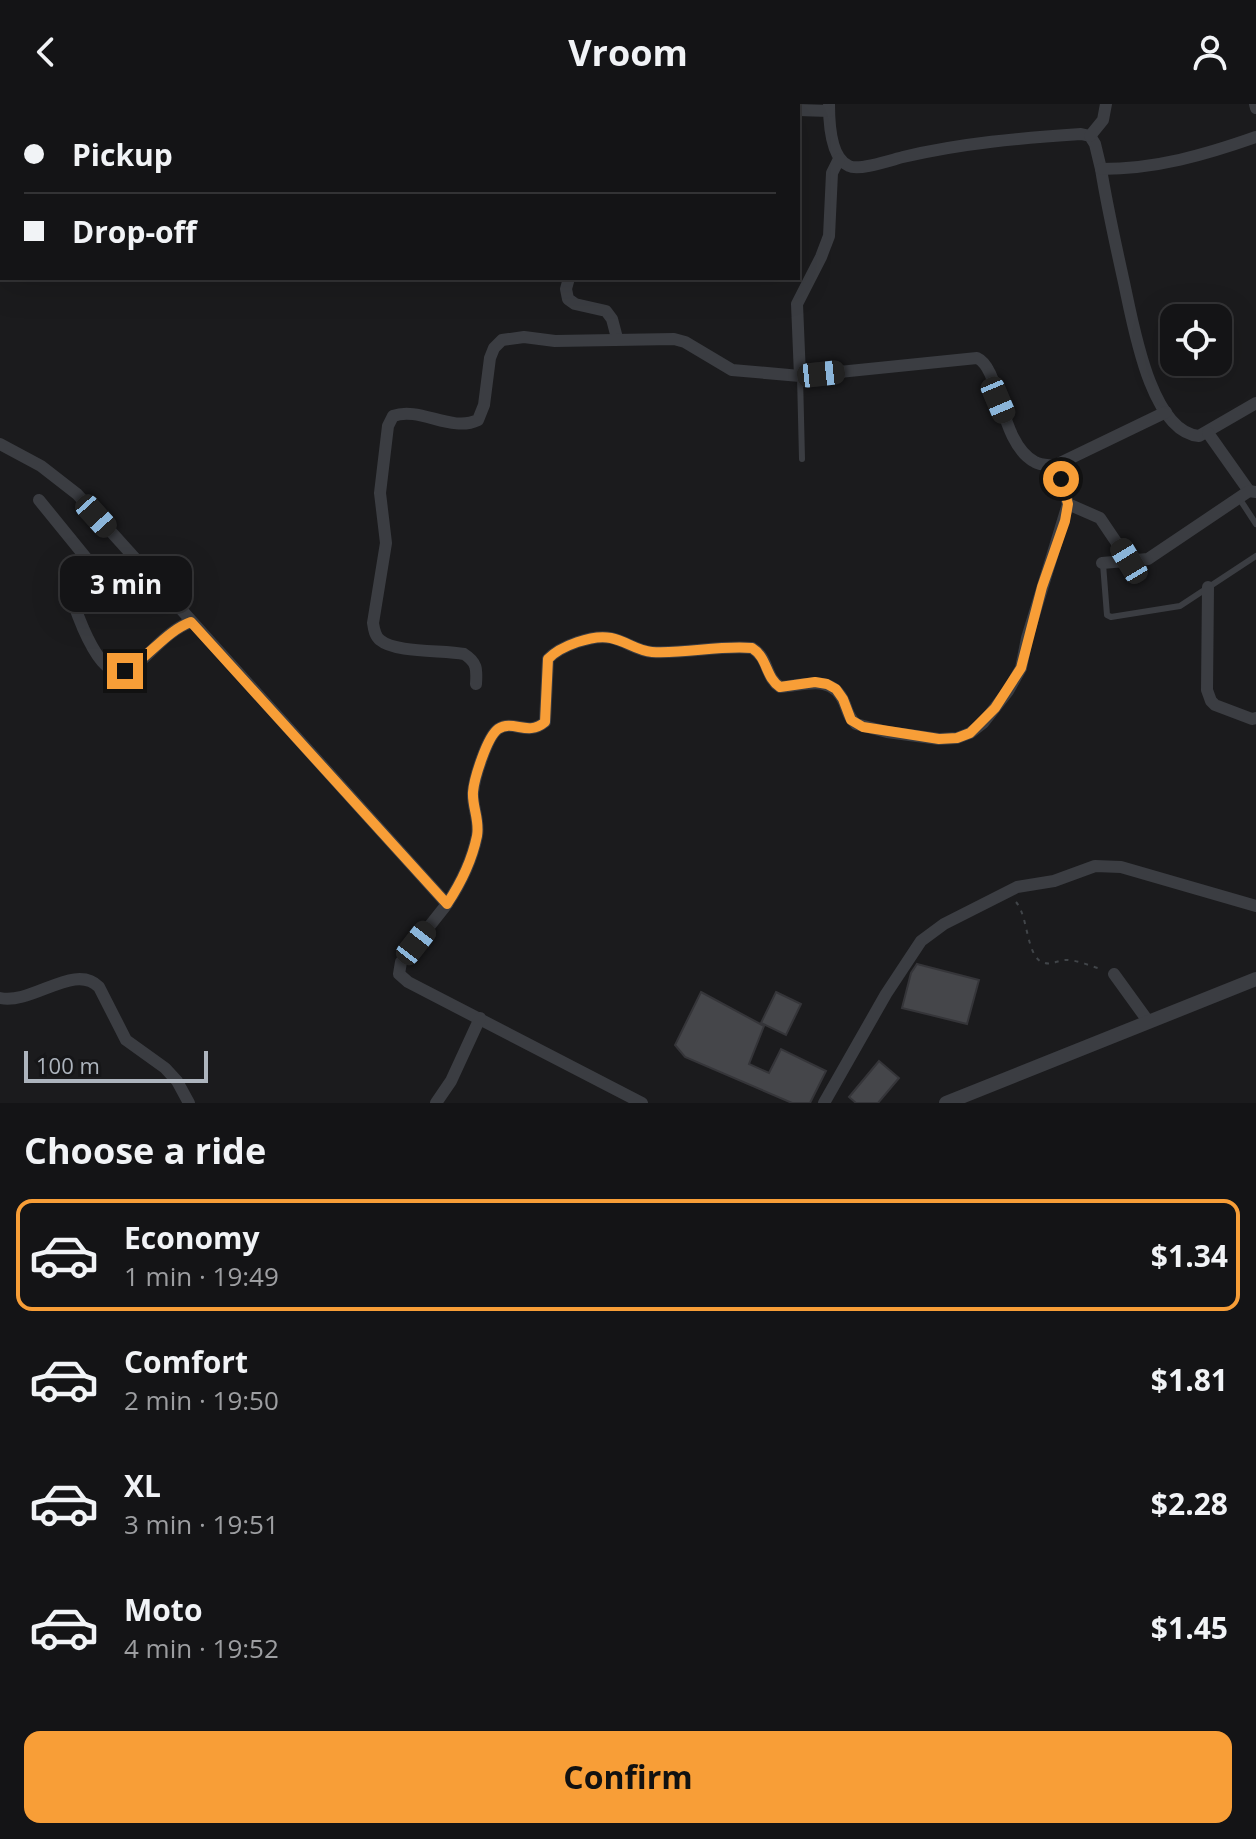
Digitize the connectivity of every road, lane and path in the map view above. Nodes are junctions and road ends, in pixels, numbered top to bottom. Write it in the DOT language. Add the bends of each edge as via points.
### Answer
graph roads {
  1 [pos="1106,104"];
  2 [pos="829,107"];
  3 [pos="800,110"];
  4 [pos="1090,136"];
  5 [pos="1256,137"];
  6 [pos="839,159"];
  7 [pos="1101,169"];
  8 [pos="568,280"];
  9 [pos="617,338"];
  10 [pos="800,376"];
  11 [pos="1256,403"];
  12 [pos="1166,412"];
  13 [pos="1208,433"];
  14 [pos="0,444"];
  15 [pos="802,459"];
  16 [pos="1054,466"];
  17 [pos="1248,494"];
  18 [pos="39,500"];
  19 [pos="1068,504"];
  20 [pos="1256,524"];
  21 [pos="1256,556"];
  22 [pos="1129,561"];
  23 [pos="1102,563"];
  24 [pos="1208,587"];
  25 [pos="191,622"];
  26 [pos="476,684"];
  27 [pos="1256,718"];
  28 [pos="1008,891"];
  29 [pos="447,904"];
  30 [pos="1256,906"];
  31 [pos="1114,974"];
  32 [pos="1256,979"];
  33 [pos="0,998"];
  34 [pos="480,1018"];
  35 [pos="1148,1021"];
  36 [pos="189,1103"];
  37 [pos="436,1103"];
  38 [pos="642,1103"];
  39 [pos="824,1103"];
  40 [pos="946,1103"];
  1 -- 4 [label="street" via="1103,120"];
  2 -- 3 [label="street"];
  2 -- 6 [label="street"];
  4 -- 6 [label="street" via="995,141 854,168"];
  4 -- 7 [label="street"];
  5 -- 7 [label="street" via="1175,162"];
  6 -- 10 [label="street" via="832,173 829,236 797,304"];
  7 -- 12 [label="street" via="1141,361"];
  8 -- 9 [label="street" via="568,299 606,311"];
  9 -- 10 [label="street" via="674,339 732,370"];
  9 -- 26 [label="street" via="502,340 490,358 478,420 461,424 403,414 390,421 380,493 386,543 374,633 393,646 464,654 474,660"];
  10 -- 15 [label="lane"];
  10 -- 16 [label="street" via="977,358 991,370 998,400 1024,453 1036,463"];
  11 -- 13 [label="street"];
  12 -- 13 [label="street" via="1191,435"];
  12 -- 16 [label="street"];
  13 -- 17 [label="street"];
  14 -- 25 [label="street" via="77,494"];
  16 -- 19 [label="street"];
  17 -- 20 [label="lane"];
  17 -- 22 [label="street" via="1161,553"];
  18 -- 25 [label="street" via="87,559 88,567 72,593 86,635 106,666 125,671"];
  19 -- 22 [label="street" via="1100,518"];
  19 -- 29 [label="street" via="1017,678 983,723 957,738 856,724 836,689 815,682 780,687 752,648 654,653 609,637 556,651 546,669 545,722 529,730 498,729 488,743 473,792 477,836"];
  21 -- 24 [label="lane"];
  22 -- 23 [label="street"];
  23 -- 24 [label="lane" via="1111,617 1180,606"];
  24 -- 27 [label="street" via="1211,701"];
  25 -- 29 [label="street"];
  28 -- 30 [label="street" via="1095,866 1121,867"];
  28 -- 31 [label="path" via="1024,914 1037,959 1047,964 1068,960"];
  28 -- 39 [label="street" via="921,941"];
  29 -- 34 [label="street" via="401,962 399,974"];
  31 -- 35 [label="street"];
  32 -- 35 [label="street"];
  33 -- 36 [label="street" via="19,999 78,978 92,980 126,1040 165,1068"];
  34 -- 37 [label="street"];
  34 -- 38 [label="street"];
  35 -- 40 [label="street"];
}
